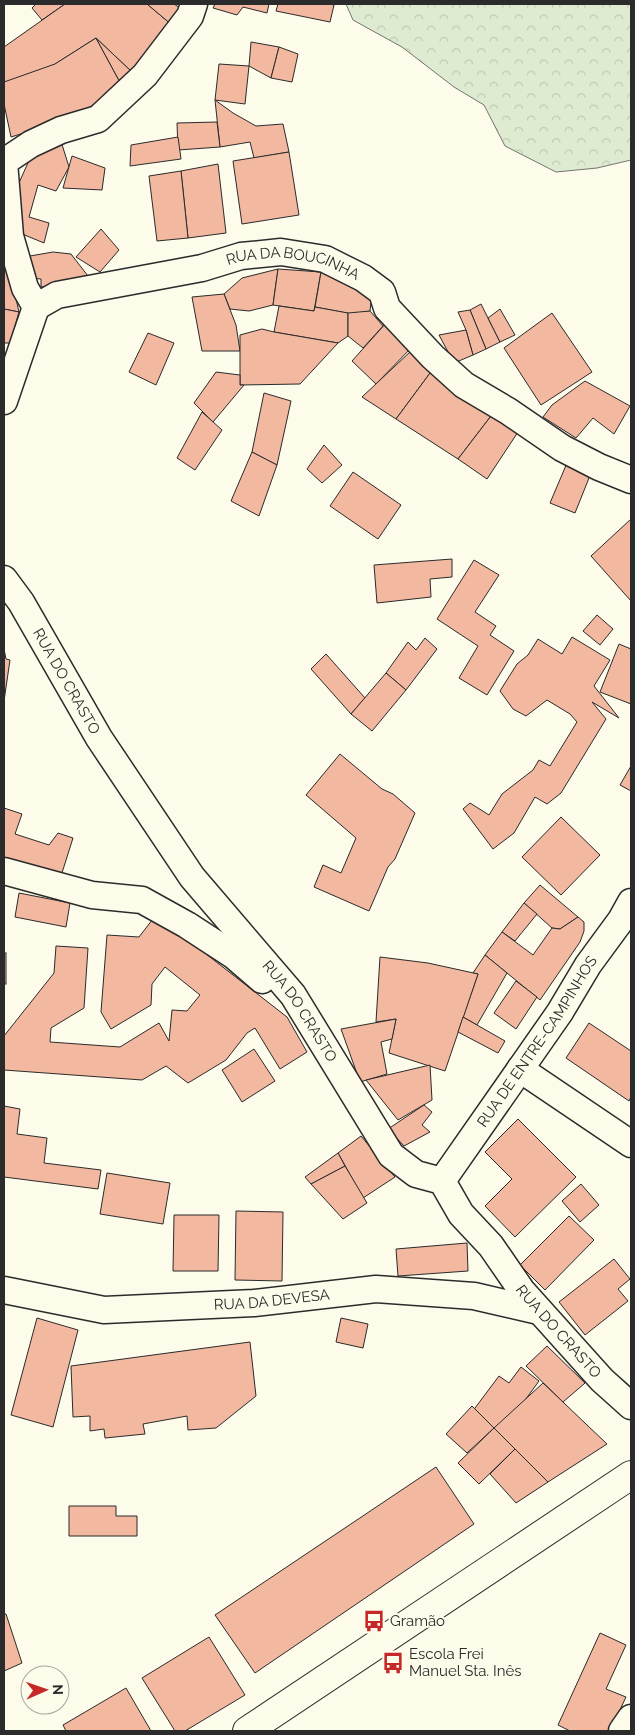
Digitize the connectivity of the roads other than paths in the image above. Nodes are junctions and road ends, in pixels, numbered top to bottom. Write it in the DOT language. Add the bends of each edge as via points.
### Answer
graph roads {
  1 [pos="194,4"];
  2 [pos="4,162"];
  3 [pos="36,307"];
  4 [pos="4,401"];
  5 [pos="631,480"];
  6 [pos="4,579"];
  7 [pos="4,871"];
  8 [pos="631,902"];
  9 [pos="293,995"];
  10 [pos="520,1069"];
  11 [pos="631,1144"];
  12 [pos="442,1181"];
  13 [pos="4,1290"];
  14 [pos="539,1310"];
  15 [pos="631,1406"];
  16 [pos="631,1475"];
  17 [pos="631,1718"];
  18 [pos="248,1731"];
  19 [pos="622,1731"];
  1 -- 2 [label="street" via="190,16 145,75 98,120 61,130"];
  2 -- 3 [label="street" via="10,236 25,288"];
  3 -- 4 [label="street"];
  3 -- 5 [label="street, RUA DA BOUCINHA" via="57,295 202,268 241,256 281,252 325,259 363,278 382,292 387,308 464,385 562,448"];
  6 -- 9 [label="street, RUA DO CRASTO" via="21,602 99,738 192,877"];
  7 -- 9 [label="street" via="92,895 142,900 233,955 273,989"];
  8 -- 10 [label="street, RUA DE ENTRE-CAMPINHOS"];
  9 -- 12 [label="street, RUA DO CRASTO" via="391,1155 416,1174"];
  10 -- 11 [label="street"];
  10 -- 12 [label="street, RUA DE ENTRE-CAMPINHOS"];
  12 -- 14 [label="street, RUA DO CRASTO" via="461,1214 491,1246"];
  13 -- 14 [label="street, RUA DA DEVESA" via="104,1310 254,1303 376,1289 474,1296"];
  14 -- 15 [label="street, RUA DO CRASTO" via="602,1380"];
  16 -- 18 [label="main road"];
  17 -- 19 [label="street"];
}
